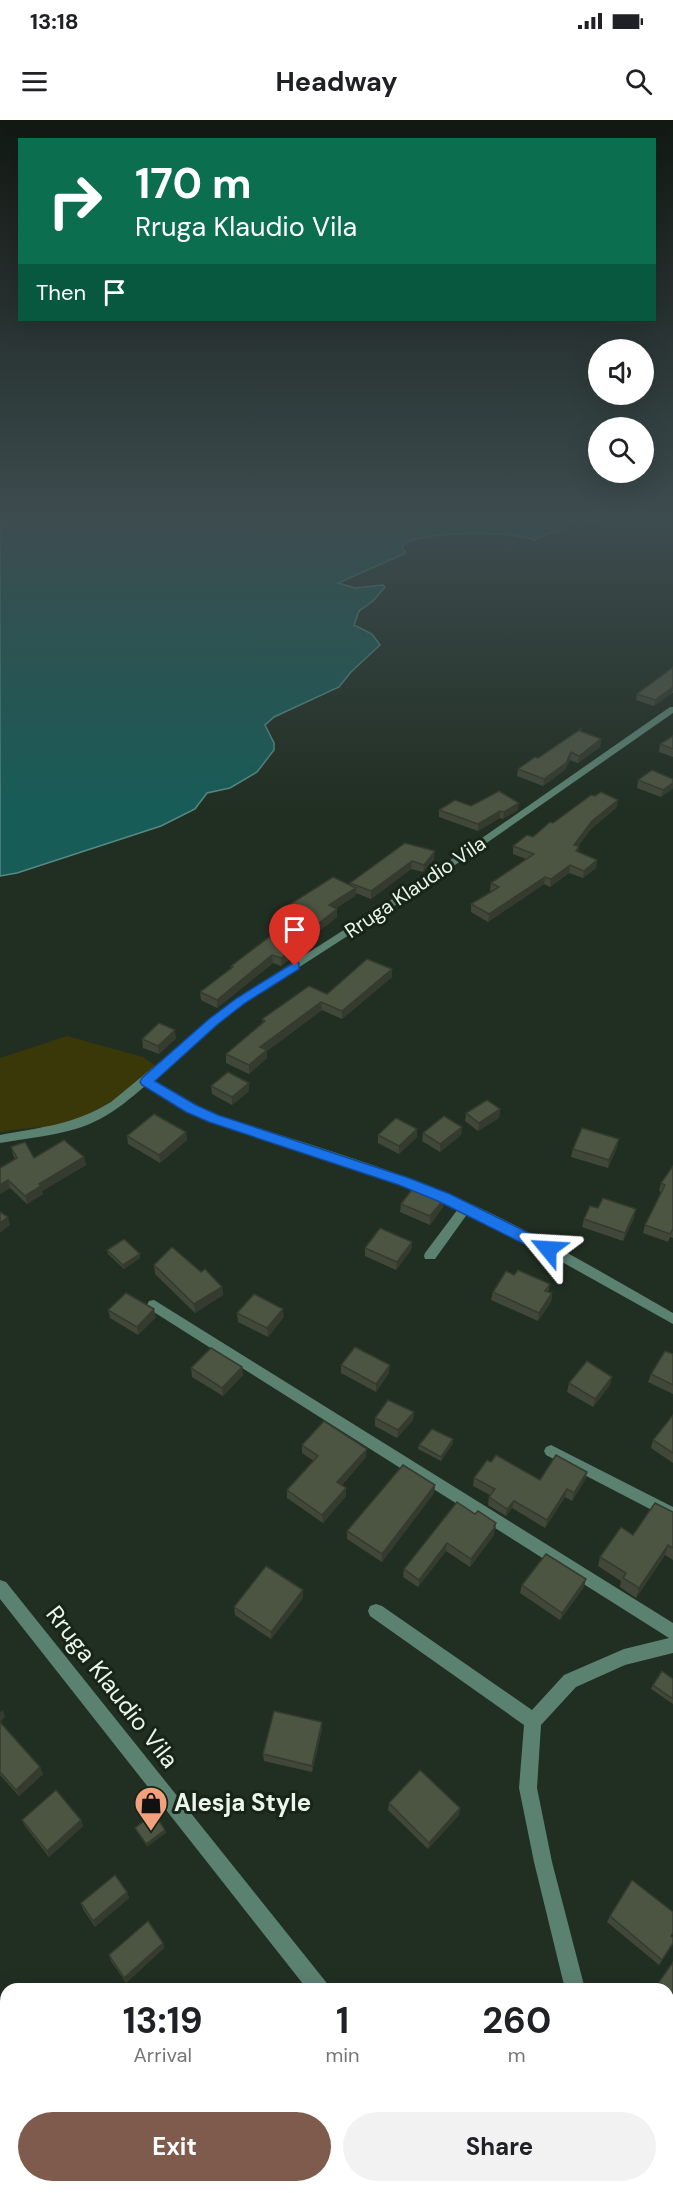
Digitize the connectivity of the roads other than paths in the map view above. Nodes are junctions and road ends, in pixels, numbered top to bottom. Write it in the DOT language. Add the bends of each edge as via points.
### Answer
graph roads {
  1 [pos="673,709"];
  2 [pos="146,1082"];
  3 [pos="0,1139"];
  4 [pos="465,1208"];
  5 [pos="430,1256"];
  6 [pos="154,1305"];
  7 [pos="673,1319"];
  8 [pos="551,1451"];
  9 [pos="673,1514"];
  10 [pos="0,1587"];
  11 [pos="376,1611"];
  12 [pos="673,1632"];
  13 [pos="673,1645"];
  14 [pos="533,1721"];
  15 [pos="314,1983"];
  16 [pos="573,1983"];
  1 -- 2 [label="street, Rruga Klaudio Vila" via="419,886 241,1000"];
  2 -- 3 [label="street, Rruga Klaudio Vila" via="95,1117 74,1125"];
  2 -- 4 [label="street" via="213,1118 404,1181"];
  4 -- 5 [label="street"];
  4 -- 7 [label="street" via="568,1259"];
  6 -- 12 [label="street"];
  8 -- 9 [label="street"];
  10 -- 15 [label="street, Rruga Klaudio Vila"];
  11 -- 14 [label="street"];
  13 -- 14 [label="street" via="624,1657 570,1681"];
  14 -- 16 [label="street" via="528,1788"];
}
